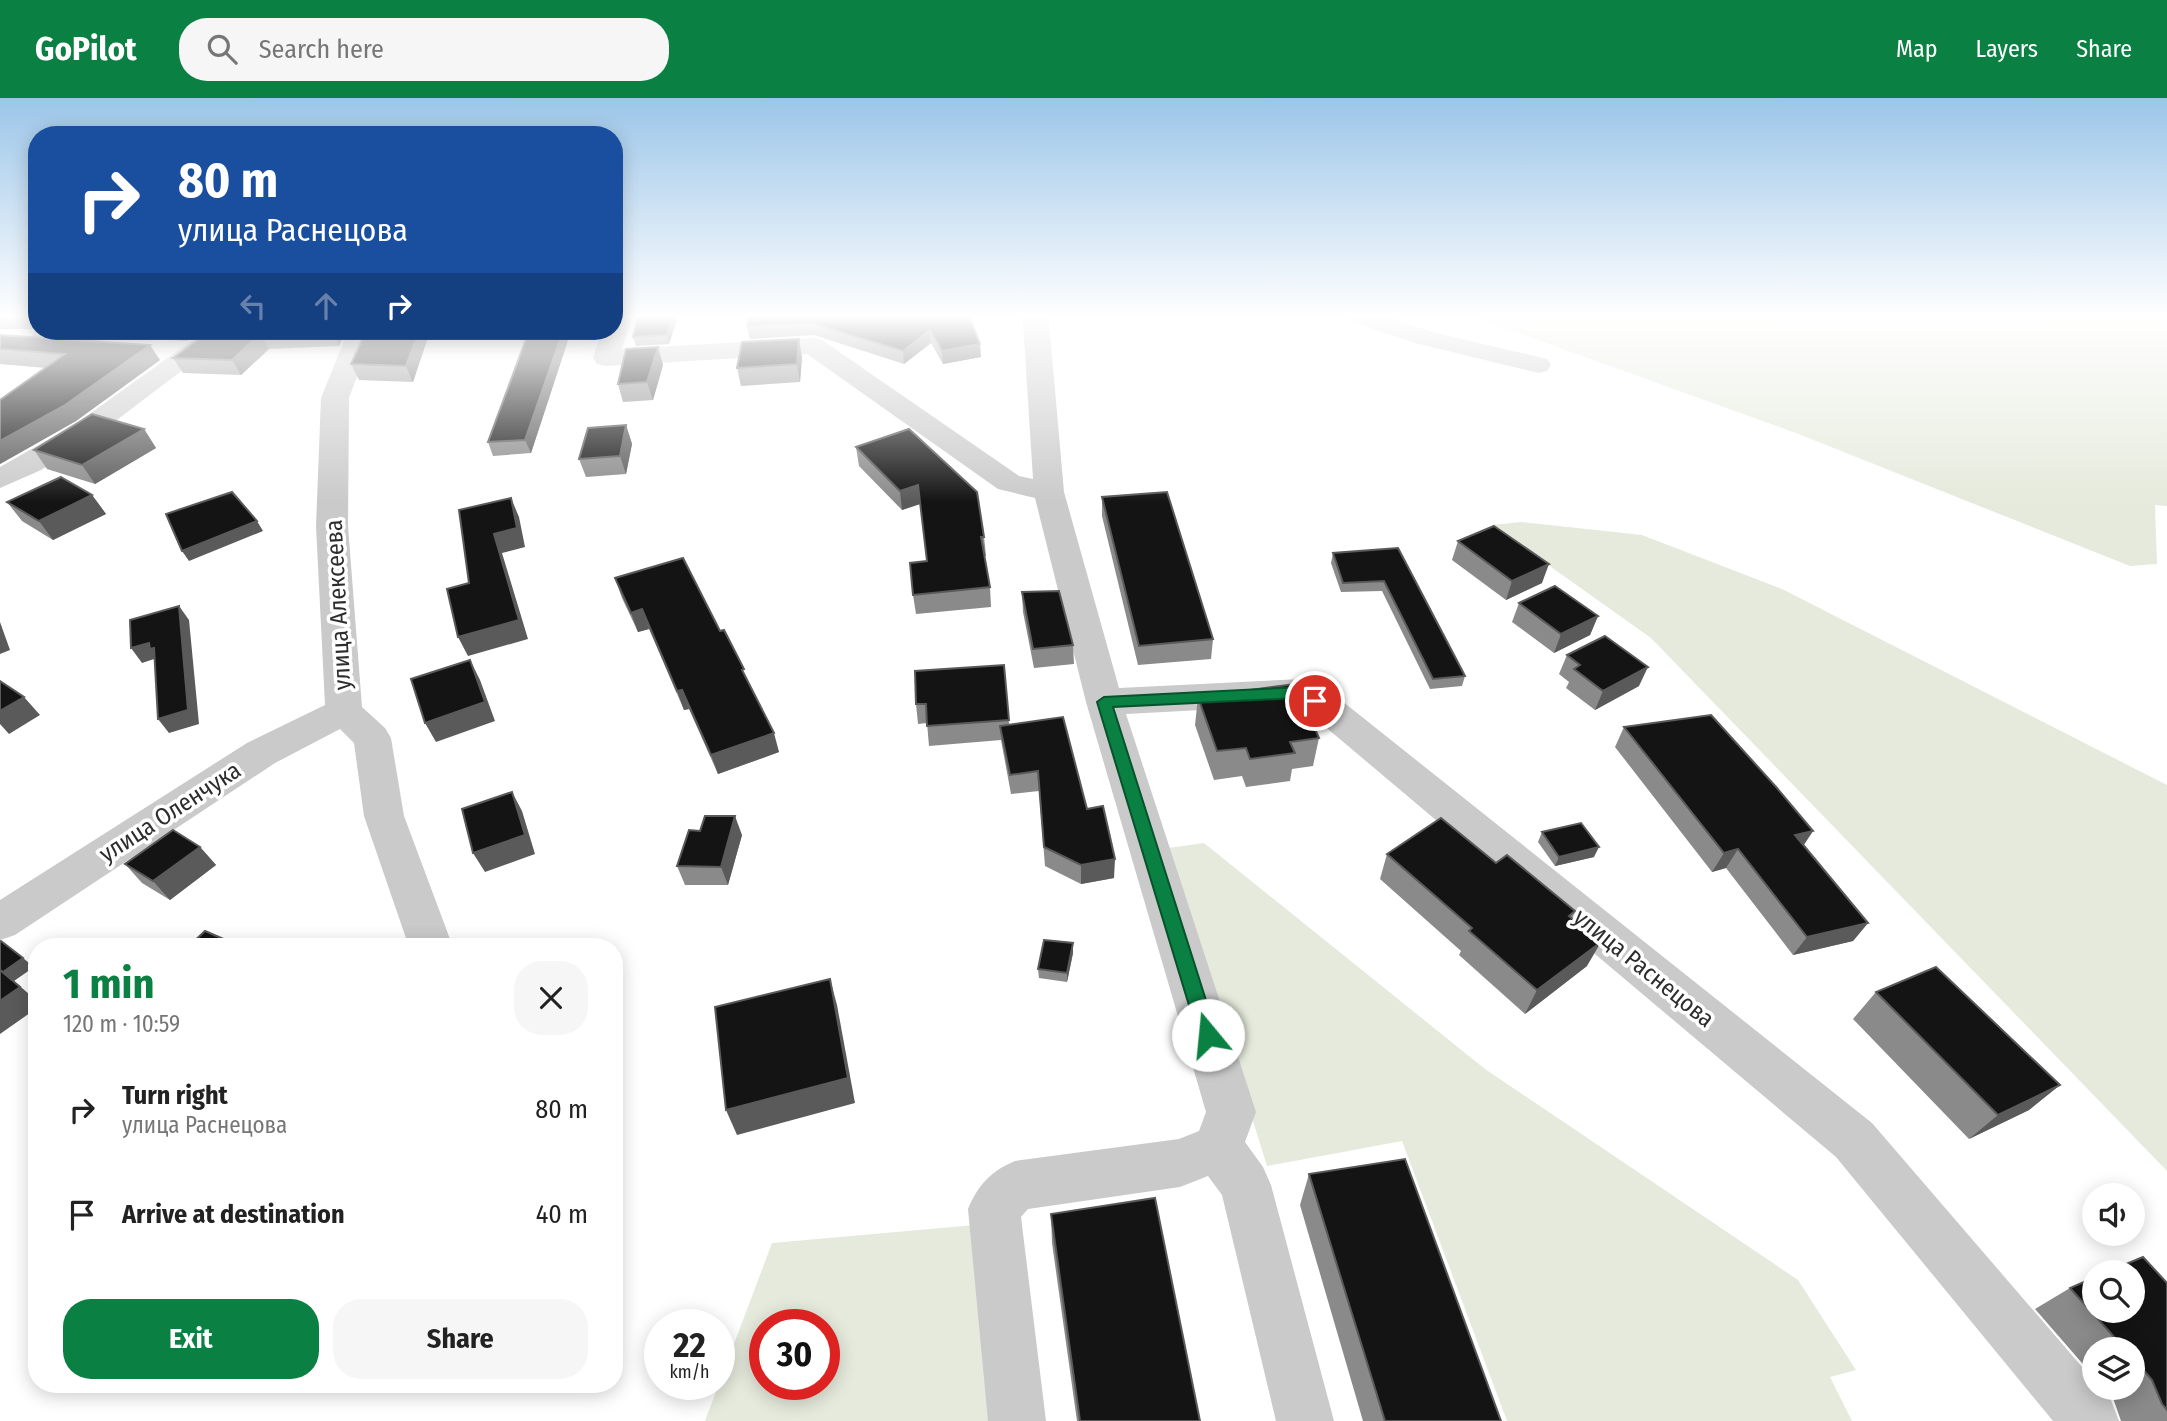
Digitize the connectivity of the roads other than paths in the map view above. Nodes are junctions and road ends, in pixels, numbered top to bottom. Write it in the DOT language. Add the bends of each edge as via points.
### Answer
graph roads {
  1 [pos="159,378"];
  2 [pos="343,378"];
  3 [pos="858,378"];
  4 [pos="1040,378"];
  5 [pos="0,479"];
  6 [pos="1049,492"];
  7 [pos="1104,702"];
  8 [pos="344,710"];
  9 [pos="0,922"];
  10 [pos="428,938"];
  11 [pos="1218,1147"];
  12 [pos="1017,1421"];
  13 [pos="1305,1421"];
  14 [pos="2090,1421"];
  1 -- 5 [label="street" via="114,413"];
  2 -- 8 [label="street, улица Алексеева" via="335,398 332,526"];
  3 -- 6 [label="street" via="1009,483"];
  4 -- 6 [label="street"];
  6 -- 7 [label="street"];
  7 -- 11 [label="street" via="1231,1112"];
  7 -- 14 [label="street, улица Раснецова" via="1302,692 1329,710 1854,1140"];
  8 -- 9 [label="street, улица Оленчука" via="261,754"];
  8 -- 10 [label="street, улица Алексеева" via="372,738 384,816"];
  11 -- 12 [label="street" via="1180,1163 1015,1186 993,1209"];
  11 -- 13 [label="street" via="1245,1185"];
}
